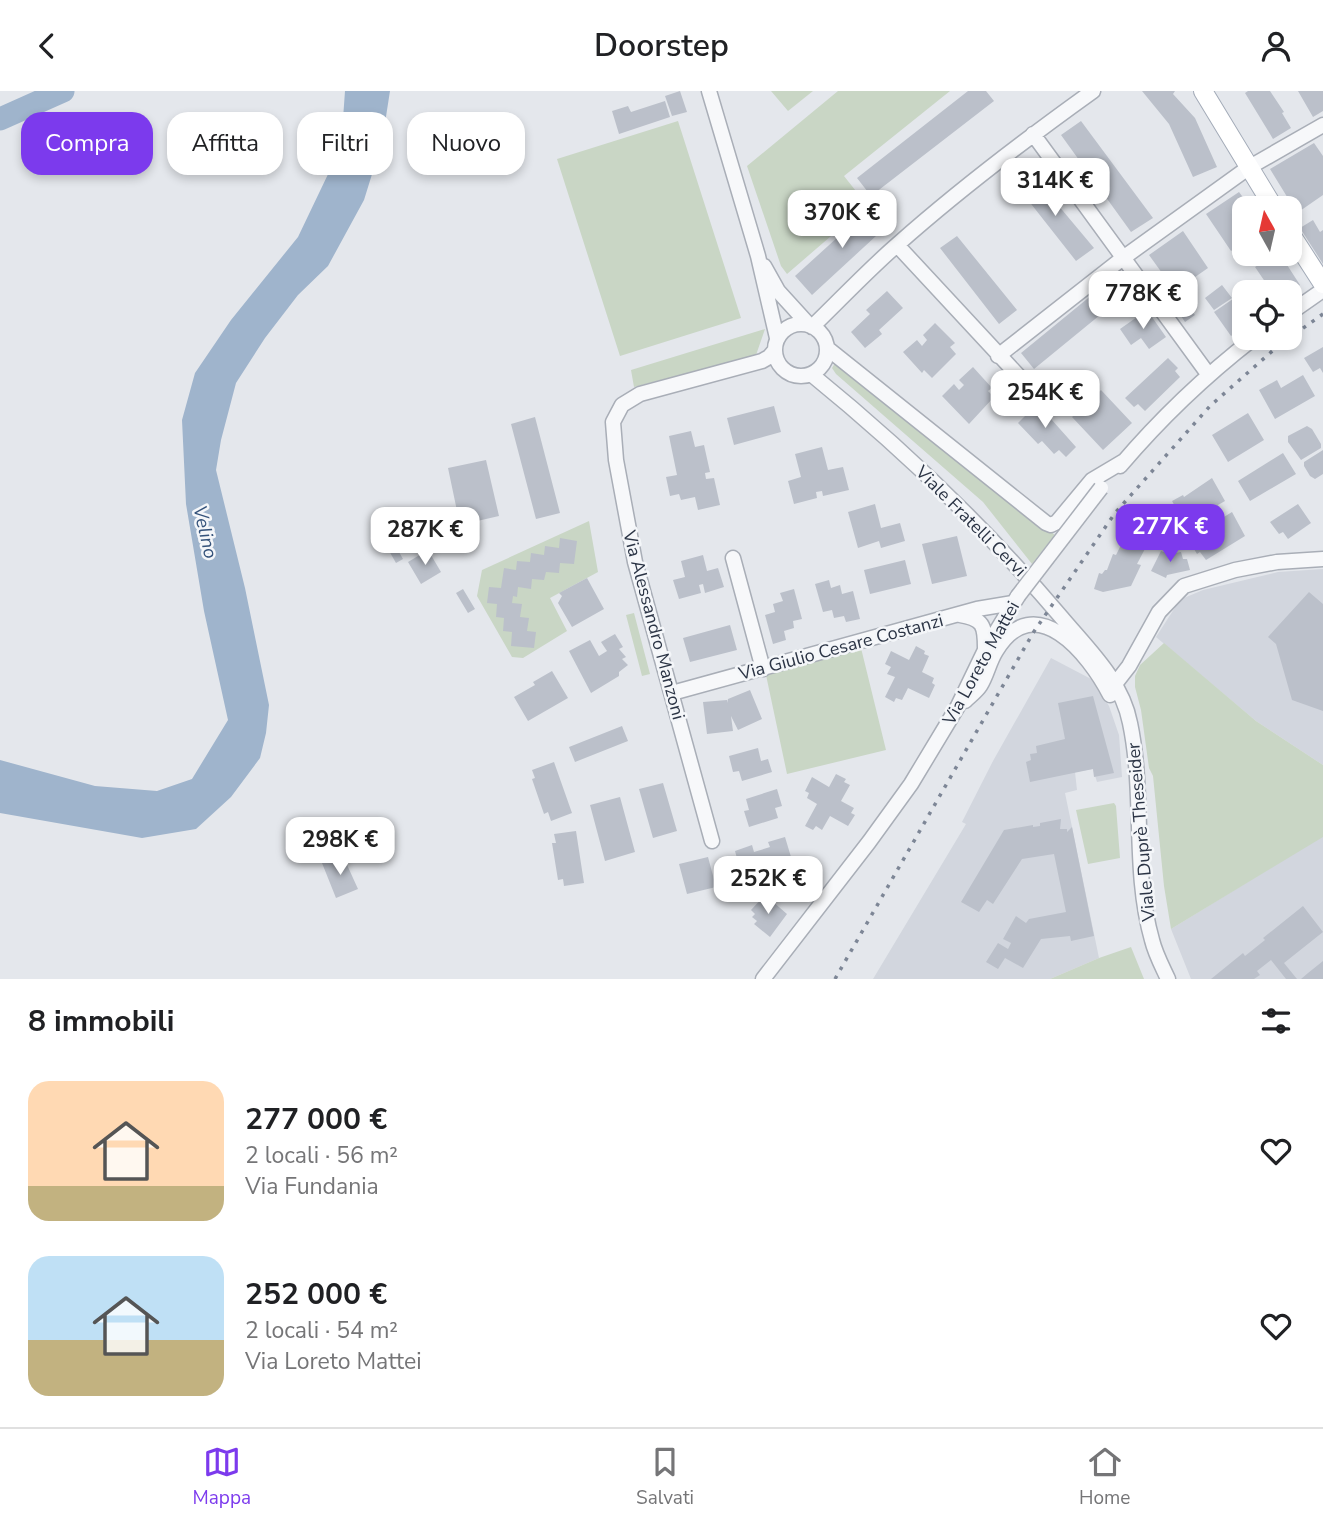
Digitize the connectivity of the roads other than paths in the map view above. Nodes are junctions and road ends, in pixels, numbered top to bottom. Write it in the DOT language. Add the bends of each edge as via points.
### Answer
graph roads {
  1 [pos="709,91"];
  2 [pos="1093,91"];
  3 [pos="1203,91"];
  4 [pos="1323,125"];
  5 [pos="1033,134"];
  6 [pos="1248,168"];
  7 [pos="1266,196"];
  8 [pos="897,245"];
  9 [pos="1302,252"];
  10 [pos="758,255"];
  11 [pos="1123,258"];
  12 [pos="1322,283"];
  13 [pos="1302,302"];
  14 [pos="811,326"];
  15 [pos="776,344"];
  16 [pos="827,348"];
  17 [pos="1239,350"];
  18 [pos="998,356"];
  19 [pos="811,374"];
  20 [pos="1208,374"];
  21 [pos="1027,385"];
  22 [pos="1124,461"];
  23 [pos="733,558"];
  24 [pos="1323,559"];
  25 [pos="1016,599"];
  26 [pos="958,615"];
  27 [pos="985,650"];
  28 [pos="763,669"];
  29 [pos="1115,684"];
  30 [pos="672,693"];
  31 [pos="958,706"];
  32 [pos="1136,767"];
  33 [pos="712,841"];
  34 [pos="763,979"];
  35 [pos="1168,979"];
  1 -- 10 [label="street"];
  2 -- 5 [label="street"];
  3 -- 6 [label="main road"];
  4 -- 6 [label="street"];
  5 -- 8 [label="street"];
  5 -- 11 [label="street"];
  6 -- 7 [label="main road"];
  6 -- 11 [label="street"];
  8 -- 14 [label="street"];
  8 -- 18 [label="street"];
  9 -- 12 [label="main road"];
  10 -- 14 [label="street" via="778,291"];
  10 -- 15 [label="street"];
  11 -- 18 [label="street"];
  11 -- 20 [label="street"];
  12 -- 13 [label="street"];
  14 -- 15 [label="street" via="789,327"];
  14 -- 16 [label="street" via="825,339"];
  15 -- 19 [label="street" via="780,365 786,371"];
  15 -- 30 [label="street, Via Alessandro Manzoni" via="762,361 640,394 622,405 613,422 615,460 635,562"];
  16 -- 19 [label="street" via="823,363"];
  16 -- 22 [label="street" via="1051,525 1092,480"];
  17 -- 20 [label="street, Via Loreto Mattei"];
  18 -- 21 [label="street"];
  19 -- 29 [label="street, Viale Fratelli Cervi" via="972,517"];
  20 -- 22 [label="street, Via Loreto Mattei"];
  22 -- 25 [label="street, Via Loreto Mattei, bridge"];
  23 -- 28 [label="street"];
  24 -- 29 [label="street" via="1235,570 1184,586 1158,612"];
  25 -- 26 [label="street"];
  25 -- 27 [label="street, Via Loreto Mattei"];
  26 -- 27 [label="street, Via Giulio Cesare Costanzi" via="982,624"];
  26 -- 28 [label="street, Via Giulio Cesare Costanzi"];
  27 -- 31 [label="street, Via Loreto Mattei"];
  28 -- 30 [label="street, Via Giulio Cesare Costanzi"];
  29 -- 32 [label="street, Viale Duprè Theseider" via="1130,722"];
  30 -- 33 [label="street, Via Alessandro Manzoni"];
  31 -- 32 [label="street" via="980,687 996,650 1013,631 1028,624 1044,625 1077,650 1105,685 1122,717"];
  31 -- 34 [label="street, Via Loreto Mattei" via="911,784"];
  32 -- 35 [label="street, Viale Duprè Theseider" via="1146,914"];
}
